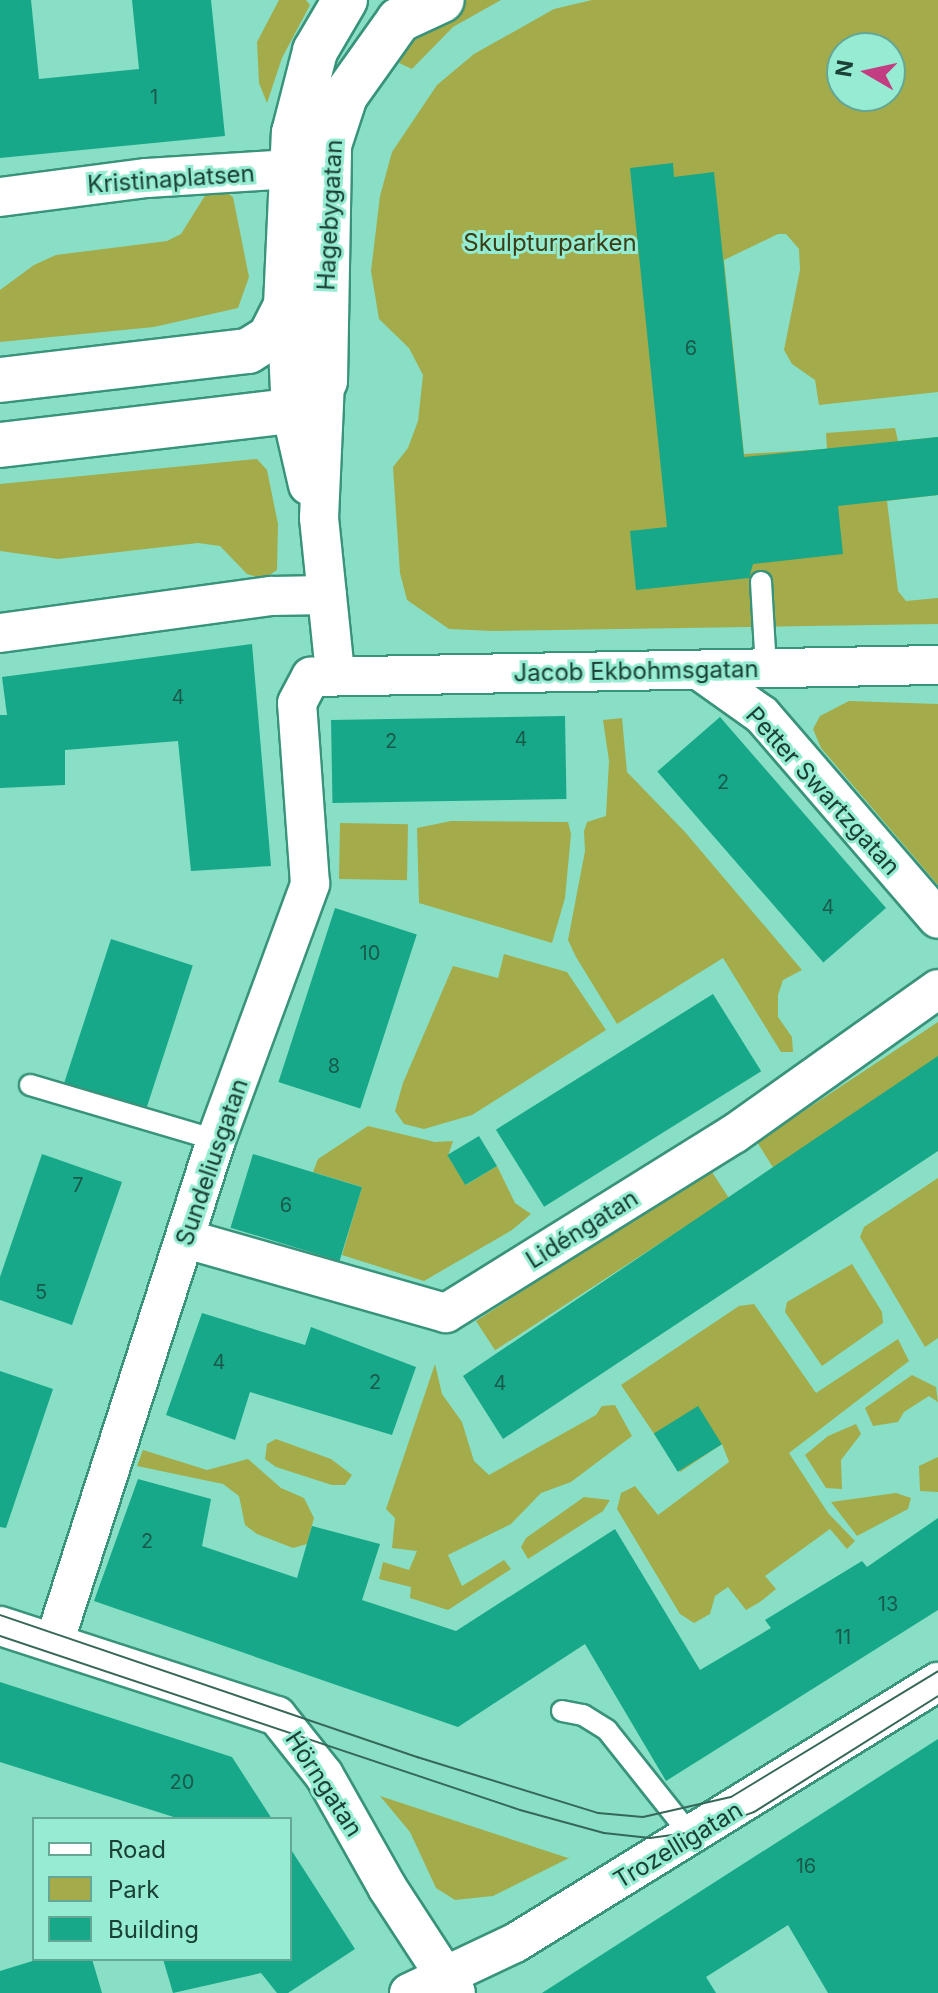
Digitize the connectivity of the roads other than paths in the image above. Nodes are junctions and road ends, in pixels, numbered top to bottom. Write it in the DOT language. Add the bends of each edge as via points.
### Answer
graph roads {
  1 [pos="345,0"];
  2 [pos="442,0"];
  3 [pos="291,169"];
  4 [pos="0,197"];
  5 [pos="327,203"];
  6 [pos="278,321"];
  7 [pos="0,380"];
  8 [pos="325,381"];
  9 [pos="291,411"];
  10 [pos="0,445"];
  11 [pos="319,518"];
  12 [pos="761,582"];
  13 [pos="327,595"];
  14 [pos="0,633"];
  15 [pos="938,665"];
  16 [pos="766,669"];
  17 [pos="700,671"];
  18 [pos="323,676"];
  19 [pos="938,919"];
  20 [pos="938,989"];
  21 [pos="30,1085"];
  22 [pos="216,1140"];
  23 [pos="186,1239"];
  24 [pos="0,1626"];
  25 [pos="54,1643"];
  26 [pos="938,1682"];
  27 [pos="562,1711"];
  28 [pos="692,1837"];
  29 [pos="451,1986"];
  30 [pos="409,1993"];
  1 -- 3 [label="street, Hagebygatan" via="315,51 294,133"];
  2 -- 5 [label="street, Hagebygatan" via="399,20 345,96 329,145"];
  3 -- 4 [label="street, Kristinaplatsen" via="147,178"];
  3 -- 5 [label="street" via="309,179"];
  3 -- 6 [label="street, Hagebygatan"];
  5 -- 8 [label="street, Hagebygatan"];
  6 -- 7 [label="street" via="248,351"];
  6 -- 9 [label="street, Hagebygatan"];
  8 -- 9 [label="street"];
  8 -- 11 [label="street"];
  9 -- 10 [label="street"];
  9 -- 11 [label="street"];
  11 -- 13 [label="street"];
  12 -- 16 [label="lane"];
  13 -- 14 [label="street" via="271,596"];
  13 -- 18 [label="street"];
  15 -- 16 [label="street, Jacob Ekbohmsgatan"];
  16 -- 17 [label="street, Jacob Ekbohmsgatan"];
  17 -- 18 [label="street, Jacob Ekbohmsgatan"];
  17 -- 19 [label="street, Petter Swartzgatan" via="762,715"];
  18 -- 22 [label="street, Sundeliusgatan" via="297,703 310,884"];
  20 -- 23 [label="street, Lidéngatan" via="734,1134 446,1313"];
  21 -- 22 [label="lane"];
  22 -- 23 [label="street, Sundeliusgatan"];
  23 -- 25 [label="street, Sundeliusgatan"];
  24 -- 25 [label="street, Hörngatan"];
  25 -- 29 [label="street, Hörngatan" via="277,1716 324,1775"];
  26 -- 28 [label="street, Trozelligatan"];
  27 -- 28 [label="lane" via="583,1715 607,1730"];
  28 -- 29 [label="street, Trozelligatan"];
  29 -- 30 [label="street, Trozelligatan"];
}
